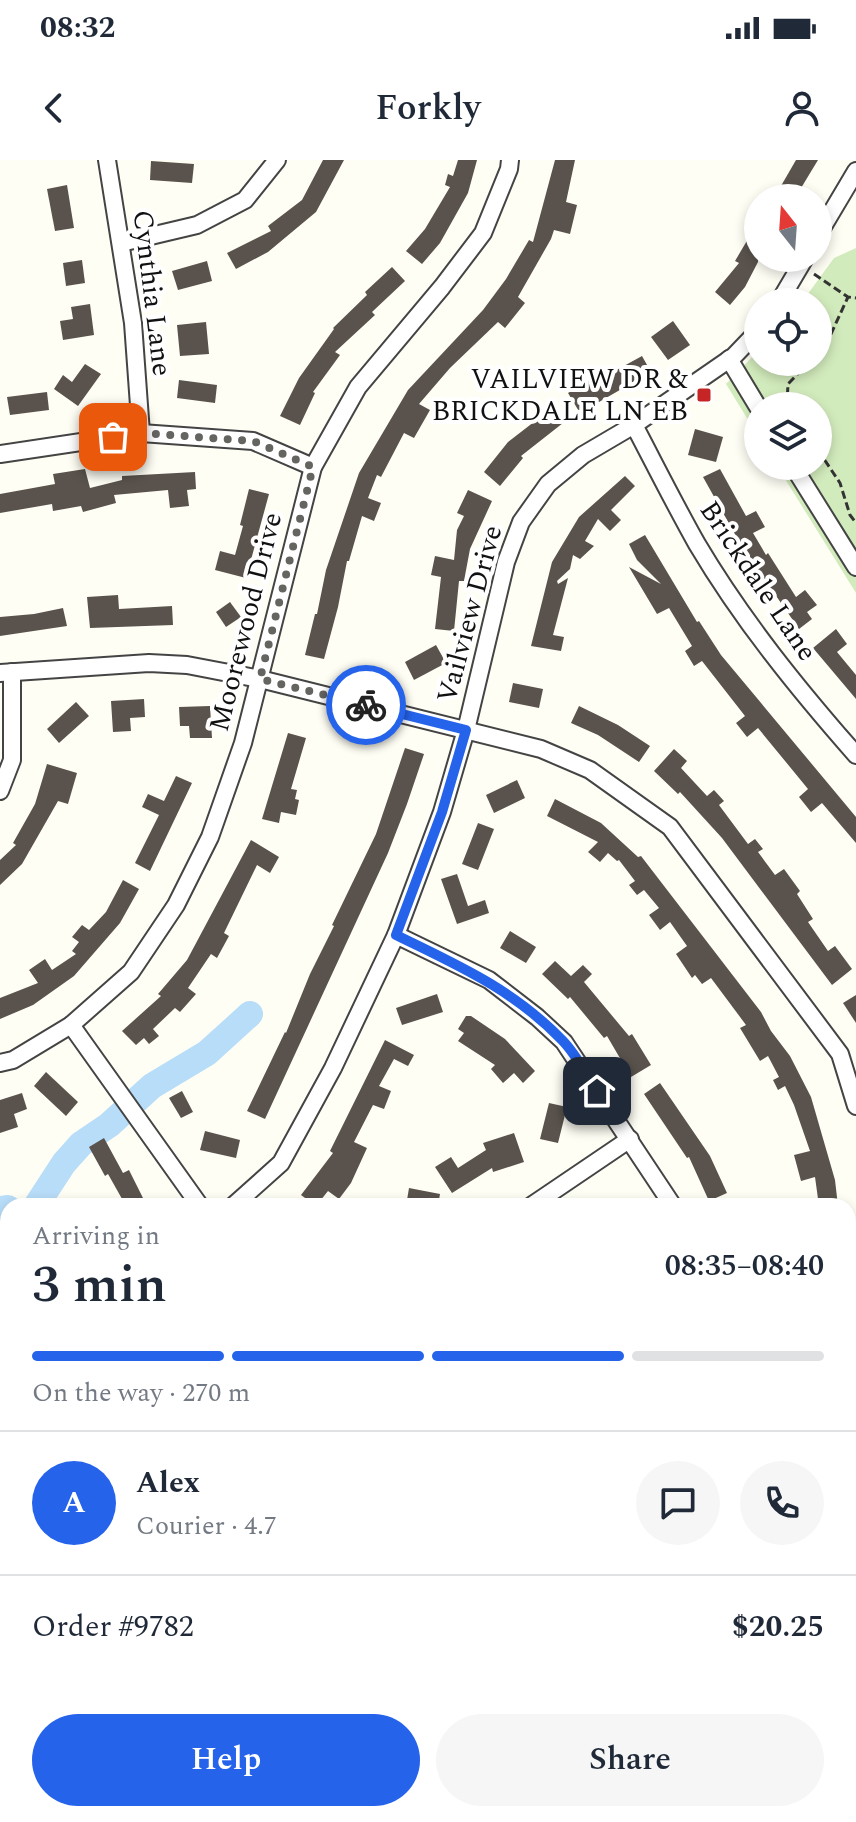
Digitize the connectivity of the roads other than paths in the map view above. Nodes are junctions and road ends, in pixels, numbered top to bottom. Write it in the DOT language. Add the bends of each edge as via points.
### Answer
graph roads {
  1 [pos="107,160"];
  2 [pos="277,160"];
  3 [pos="510,160"];
  4 [pos="856,171"];
  5 [pos="832,211"];
  6 [pos="121,243"];
  7 [pos="744,345"];
  8 [pos="729,359"];
  9 [pos="749,392"];
  10 [pos="634,425"];
  11 [pos="141,433"];
  12 [pos="0,454"];
  13 [pos="313,467"];
  14 [pos="802,480"];
  15 [pos="856,567"];
  16 [pos="6,672"];
  17 [pos="260,679"];
  18 [pos="466,730"];
  19 [pos="856,755"];
  20 [pos="0,791"];
  21 [pos="396,935"];
  22 [pos="71,1025"];
  23 [pos="0,1063"];
  24 [pos="856,1106"];
  25 [pos="630,1139"];
  26 [pos="194,1198"];
  27 [pos="242,1198"];
  28 [pos="543,1198"];
  29 [pos="668,1198"];
  1 -- 6 [label="street, Cynthia Lane"];
  2 -- 6 [label="street" via="245,200 197,225"];
  3 -- 13 [label="street, Moorewood Drive" via="483,233 358,387"];
  4 -- 5 [label="street"];
  6 -- 11 [label="street, Cynthia Lane"];
  7 -- 8 [label="street, Vailview Drive"];
  8 -- 9 [label="street"];
  8 -- 10 [label="street, Vailview Drive"];
  10 -- 18 [label="street, Vailview Drive" via="583,455 548,484 521,522 506,562"];
  10 -- 19 [label="street, Brickdale Lane" via="698,544 745,617"];
  11 -- 12 [label="street"];
  11 -- 13 [label="street" via="253,441"];
  13 -- 17 [label="street, Moorewood Drive"];
  14 -- 15 [label="street"];
  16 -- 17 [label="street" via="149,663"];
  16 -- 20 [label="street" via="12,760"];
  17 -- 18 [label="street"];
  17 -- 22 [label="street, Moorewood Drive" via="210,837 176,905 131,972"];
  18 -- 21 [label="street, Vailview Drive"];
  18 -- 24 [label="street" via="541,749 590,770 670,827 840,1054"];
  21 -- 25 [label="street" via="489,980 537,1017 564,1042"];
  21 -- 27 [label="street, Vailview Drive" via="281,1163"];
  22 -- 23 [label="street, Moorewood Drive"];
  22 -- 26 [label="street"];
  25 -- 28 [label="street"];
  25 -- 29 [label="street"];
}
